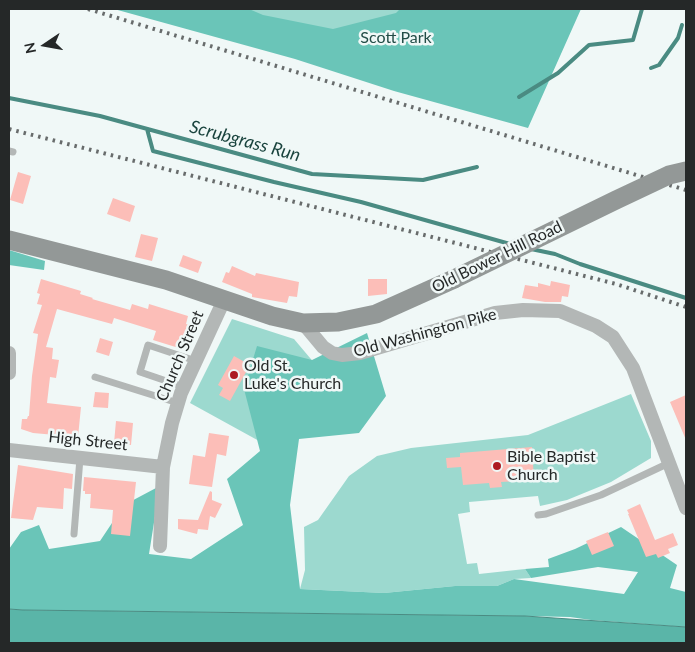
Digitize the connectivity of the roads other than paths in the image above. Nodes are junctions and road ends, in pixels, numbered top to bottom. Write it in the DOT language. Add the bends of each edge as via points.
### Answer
graph roads {
  1 [pos="686,171"];
  2 [pos="9,240"];
  3 [pos="224,300"];
  4 [pos="302,323"];
  5 [pos="9,353"];
  6 [pos="196,361"];
  7 [pos="9,373"];
  8 [pos="95,377"];
  9 [pos="184,387"];
  10 [pos="178,403"];
  11 [pos="9,450"];
  12 [pos="80,458"];
  13 [pos="669,463"];
  14 [pos="163,467"];
  15 [pos="686,508"];
  16 [pos="538,515"];
  17 [pos="74,534"];
  18 [pos="160,546"];
  1 -- 4 [label="street, Old Bower Hill Road, bridge" via="669,175 376,314 338,322"];
  2 -- 3 [label="street" via="166,280"];
  3 -- 4 [label="street"];
  3 -- 6 [label="street, Church Street"];
  4 -- 13 [label="street, Old Washington Pike" via="323,347 332,353 342,354 360,353 496,313 532,309 560,311 596,326 613,337 621,348 633,368"];
  5 -- 7 [label="street"];
  6 -- 9 [label="street, Church Street"];
  6 -- 9 [label="lane" via="148,345 140,372"];
  8 -- 10 [label="lane"];
  9 -- 10 [label="street, Church Street"];
  10 -- 14 [label="street, Church Street"];
  11 -- 12 [label="street, High Street"];
  12 -- 14 [label="street, High Street"];
  12 -- 17 [label="lane"];
  13 -- 15 [label="street, Old Washington Pike"];
  13 -- 16 [label="lane" via="601,494"];
  14 -- 18 [label="street, Church Street"];
}
